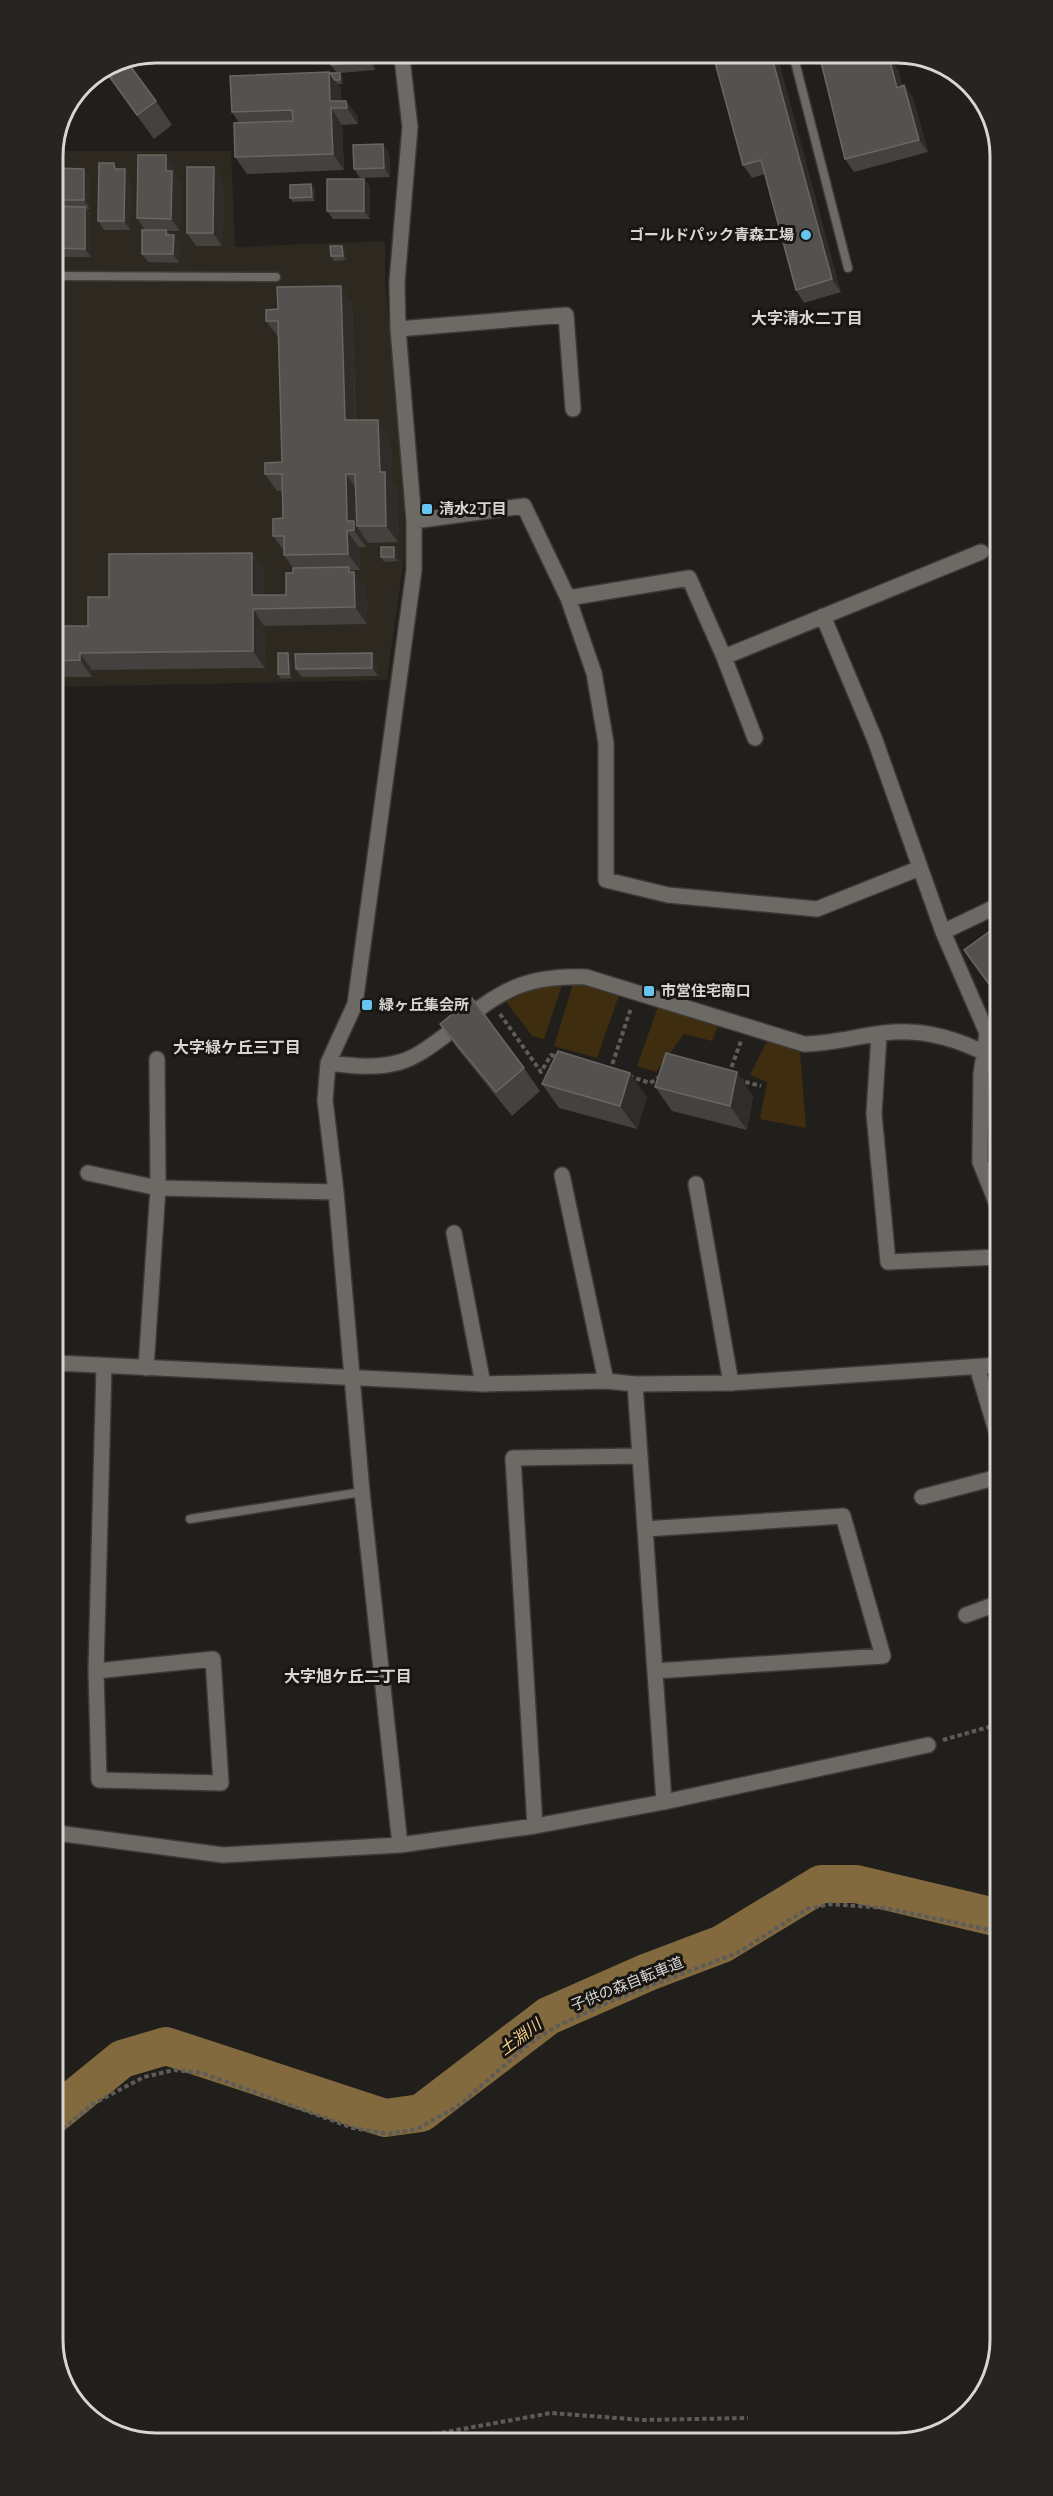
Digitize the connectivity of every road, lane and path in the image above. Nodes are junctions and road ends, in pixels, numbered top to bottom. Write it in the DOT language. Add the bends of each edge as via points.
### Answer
graph roads {
  1 [pos="403,63"];
  2 [pos="795,63"];
  3 [pos="848,268"];
  4 [pos="63,276"];
  5 [pos="276,277"];
  6 [pos="398,329"];
  7 [pos="573,409"];
  8 [pos="414,521"];
  9 [pos="981,552"];
  10 [pos="568,598"];
  11 [pos="824,616"];
  12 [pos="724,657"];
  13 [pos="755,738"];
  14 [pos="920,868"];
  15 [pos="990,909"];
  16 [pos="943,932"];
  17 [pos="636,993"];
  18 [pos="490,999"];
  19 [pos="746,1026"];
  20 [pos="879,1035"];
  21 [pos="990,1050"];
  22 [pos="990,1056"];
  23 [pos="561,1058"];
  24 [pos="990,1058"];
  25 [pos="157,1059"];
  26 [pos="328,1063"];
  27 [pos="600,1068"];
  28 [pos="610,1071"];
  29 [pos="669,1071"];
  30 [pos="761,1086"];
  31 [pos="88,1173"];
  32 [pos="562,1175"];
  33 [pos="696,1184"];
  34 [pos="990,1187"];
  35 [pos="158,1188"];
  36 [pos="336,1192"];
  37 [pos="454,1233"];
  38 [pos="990,1257"];
  39 [pos="63,1363"];
  40 [pos="104,1366"];
  41 [pos="990,1366"];
  42 [pos="977,1367"];
  43 [pos="146,1368"];
  44 [pos="352,1377"];
  45 [pos="606,1381"];
  46 [pos="731,1383"];
  47 [pos="483,1384"];
  48 [pos="635,1384"];
  49 [pos="990,1410"];
  50 [pos="640,1456"];
  51 [pos="990,1479"];
  52 [pos="362,1492"];
  53 [pos="922,1497"];
  54 [pos="190,1519"];
  55 [pos="645,1529"];
  56 [pos="990,1606"];
  57 [pos="966,1615"];
  58 [pos="96,1671"];
  59 [pos="655,1671"];
  60 [pos="990,1727"];
  61 [pos="928,1745"];
  62 [pos="664,1802"];
  63 [pos="535,1826"];
  64 [pos="63,1834"];
  65 [pos="400,1845"];
  66 [pos="990,1930"];
  67 [pos="63,2129"];
  68 [pos="748,2418"];
  69 [pos="440,2433"];
  1 -- 6 [label="street" via="410,127 397,282"];
  2 -- 3 [label="lane"];
  4 -- 5 [label="lane"];
  6 -- 7 [label="street" via="566,315"];
  6 -- 8 [label="street"];
  8 -- 10 [label="street" via="524,506"];
  8 -- 26 [label="street" via="414,570 355,1004"];
  9 -- 11 [label="street"];
  10 -- 12 [label="street" via="689,579"];
  10 -- 14 [label="street" via="594,673 606,743 606,880 668,895 817,909"];
  11 -- 12 [label="street"];
  11 -- 14 [label="street" via="875,740"];
  12 -- 13 [label="street"];
  14 -- 16 [label="street"];
  15 -- 16 [label="street"];
  16 -- 21 [label="street" via="987,1033"];
  17 -- 18 [label="street" via="586,977 557,976 525,982"];
  17 -- 19 [label="street"];
  17 -- 28 [label="path"];
  18 -- 23 [label="path" via="541,1072 551,1055"];
  18 -- 26 [label="street" via="435,1043 403,1062 368,1068"];
  19 -- 20 [label="street" via="804,1044"];
  19 -- 30 [label="path" via="728,1078"];
  20 -- 22 [label="street" via="938,1035"];
  20 -- 38 [label="street" via="874,1114 888,1262"];
  24 -- 34 [label="street" via="981,1074 980,1162"];
  25 -- 35 [label="street"];
  26 -- 36 [label="street" via="325,1100"];
  27 -- 28 [label="path"];
  28 -- 29 [label="path" via="650,1083"];
  31 -- 35 [label="street"];
  32 -- 45 [label="street"];
  33 -- 46 [label="street"];
  35 -- 36 [label="street"];
  35 -- 43 [label="street"];
  36 -- 44 [label="street"];
  37 -- 47 [label="street"];
  39 -- 40 [label="street"];
  40 -- 43 [label="street"];
  40 -- 58 [label="street"];
  41 -- 42 [label="street"];
  42 -- 46 [label="street"];
  42 -- 49 [label="street"];
  43 -- 44 [label="street"];
  44 -- 47 [label="street"];
  44 -- 52 [label="street"];
  45 -- 47 [label="street"];
  45 -- 48 [label="street"];
  46 -- 48 [label="street"];
  48 -- 50 [label="street"];
  50 -- 55 [label="street"];
  50 -- 63 [label="street" via="513,1458"];
  51 -- 53 [label="street"];
  52 -- 54 [label="lane"];
  52 -- 65 [label="street"];
  55 -- 59 [label="street"];
  55 -- 59 [label="street" via="843,1516 883,1656"];
  56 -- 57 [label="street"];
  58 -- 58 [label="street" via="213,1659 221,1783 99,1780"];
  59 -- 62 [label="street"];
  60 -- 61 [label="path"];
  61 -- 62 [label="street"];
  62 -- 63 [label="street"];
  63 -- 65 [label="street"];
  64 -- 65 [label="street" via="223,1855"];
  66 -- 67 [label="path, 子供の森自転車道" via="885,1908 830,1904 807,1909 737,1953 555,2027 529,2044 458,2106 417,2129 388,2134 352,2128 202,2073 174,2070 144,2077 91,2105"];
  68 -- 69 [label="path" via="643,2420 551,2413"];
}
